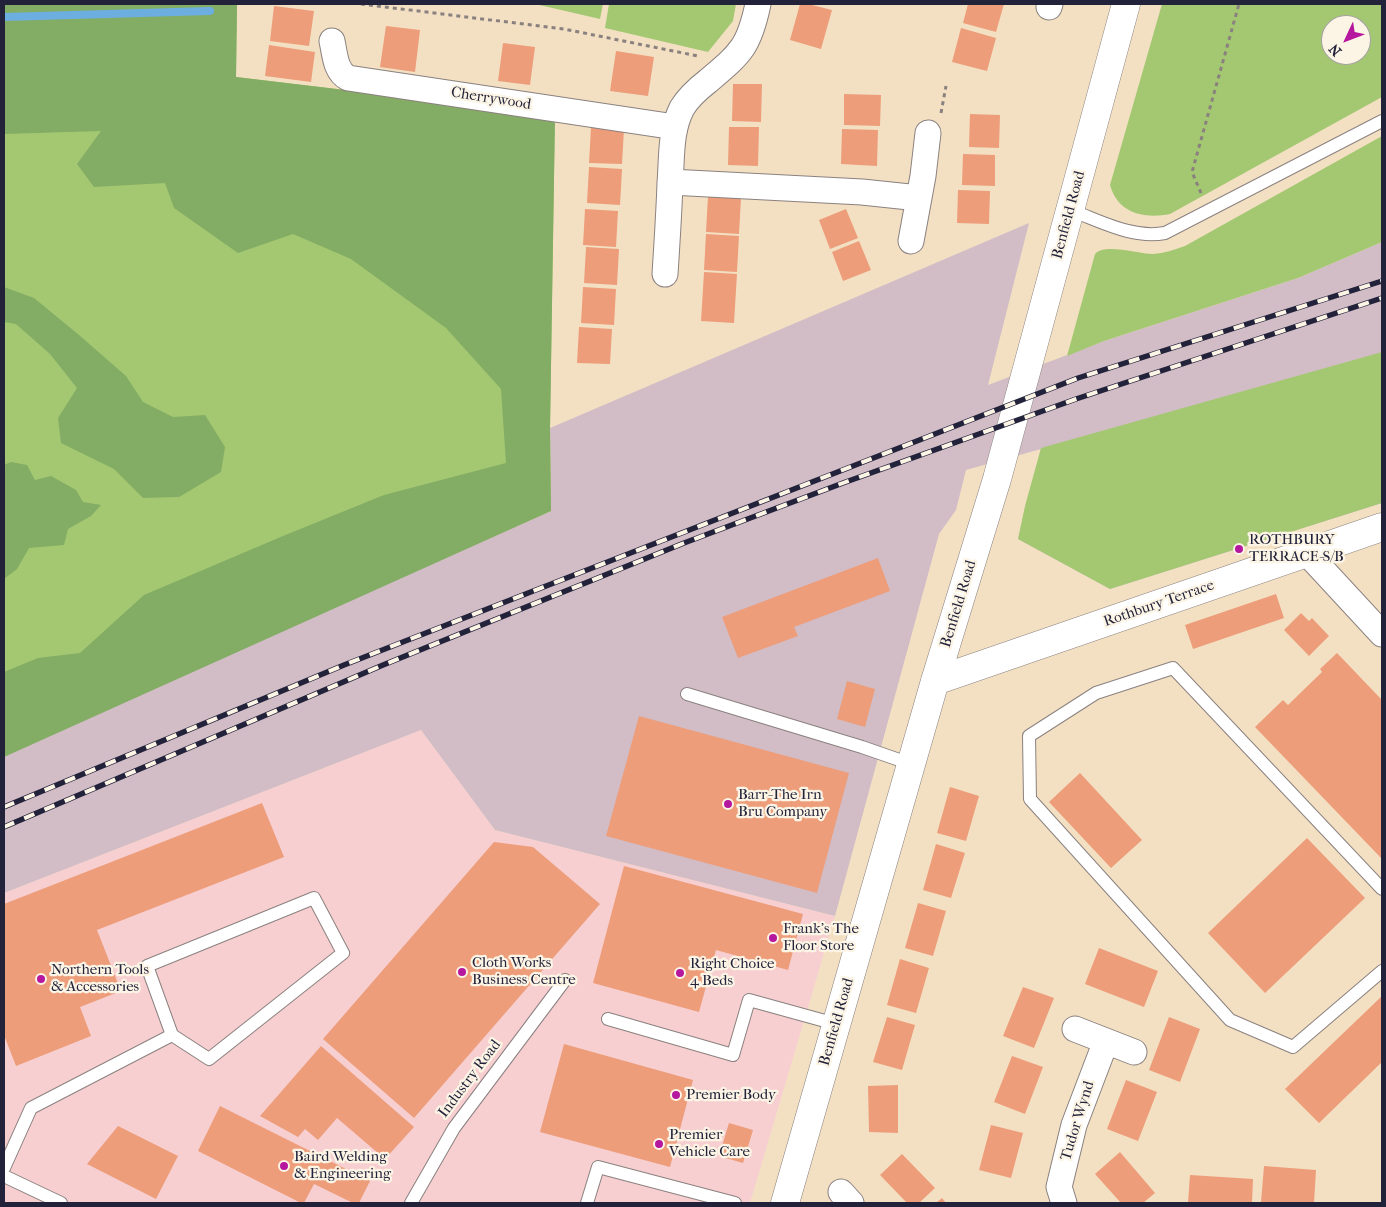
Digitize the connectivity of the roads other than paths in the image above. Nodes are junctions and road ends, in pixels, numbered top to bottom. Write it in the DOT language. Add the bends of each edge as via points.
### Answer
graph roads {
  1 [pos="758,4"];
  2 [pos="1126,4"];
  3 [pos="332,41"];
  4 [pos="1382,121"];
  5 [pos="675,127"];
  6 [pos="928,134"];
  7 [pos="670,182"];
  8 [pos="919,198"];
  9 [pos="1070,210"];
  10 [pos="911,241"];
  11 [pos="665,274"];
  12 [pos="1382,527"];
  13 [pos="1307,553"];
  14 [pos="1382,634"];
  15 [pos="935,681"];
  16 [pos="687,694"];
  17 [pos="911,764"];
  18 [pos="1382,889"];
  19 [pos="1382,971"];
  20 [pos="566,980"];
  21 [pos="608,1019"];
  22 [pos="836,1024"];
  23 [pos="1075,1029"];
  24 [pos="172,1035"];
  25 [pos="1106,1041"];
  26 [pos="1134,1052"];
  27 [pos="4,1168"];
  28 [pos="4,1176"];
  29 [pos="61,1203"];
  30 [pos="411,1203"];
  31 [pos="587,1203"];
  32 [pos="735,1203"];
  33 [pos="785,1203"];
  34 [pos="1064,1203"];
  1 -- 5 [label="street" via="750,36 739,53 692,96 682,108"];
  2 -- 9 [label="street, Benfield Road"];
  3 -- 5 [label="street, Cherrywood" via="337,65 348,78"];
  4 -- 9 [label="lane" via="1165,234 1136,234"];
  5 -- 7 [label="street"];
  6 -- 8 [label="street"];
  7 -- 8 [label="street"];
  7 -- 11 [label="street"];
  8 -- 10 [label="street"];
  9 -- 15 [label="street, Benfield Road" via="997,479"];
  12 -- 13 [label="street, Rothbury Terrace"];
  13 -- 14 [label="street"];
  13 -- 15 [label="street, Rothbury Terrace"];
  15 -- 17 [label="street, Benfield Road"];
  16 -- 17 [label="lane"];
  17 -- 22 [label="street, Benfield Road"];
  18 -- 19 [label="lane" via="1173,668 1096,693 1028,736 1030,799 1230,1020 1293,1047"];
  20 -- 30 [label="lane, Industry Road" via="454,1128"];
  21 -- 22 [label="lane" via="733,1056 749,1000"];
  22 -- 33 [label="street, Benfield Road"];
  23 -- 25 [label="street"];
  24 -- 24 [label="lane" via="147,966 314,898 343,953 209,1059"];
  24 -- 27 [label="lane" via="31,1108"];
  25 -- 26 [label="street"];
  25 -- 34 [label="street, Tudor Wynd" via="1074,1125 1059,1187"];
  28 -- 29 [label="lane"];
  31 -- 32 [label="lane" via="598,1167"];
}
